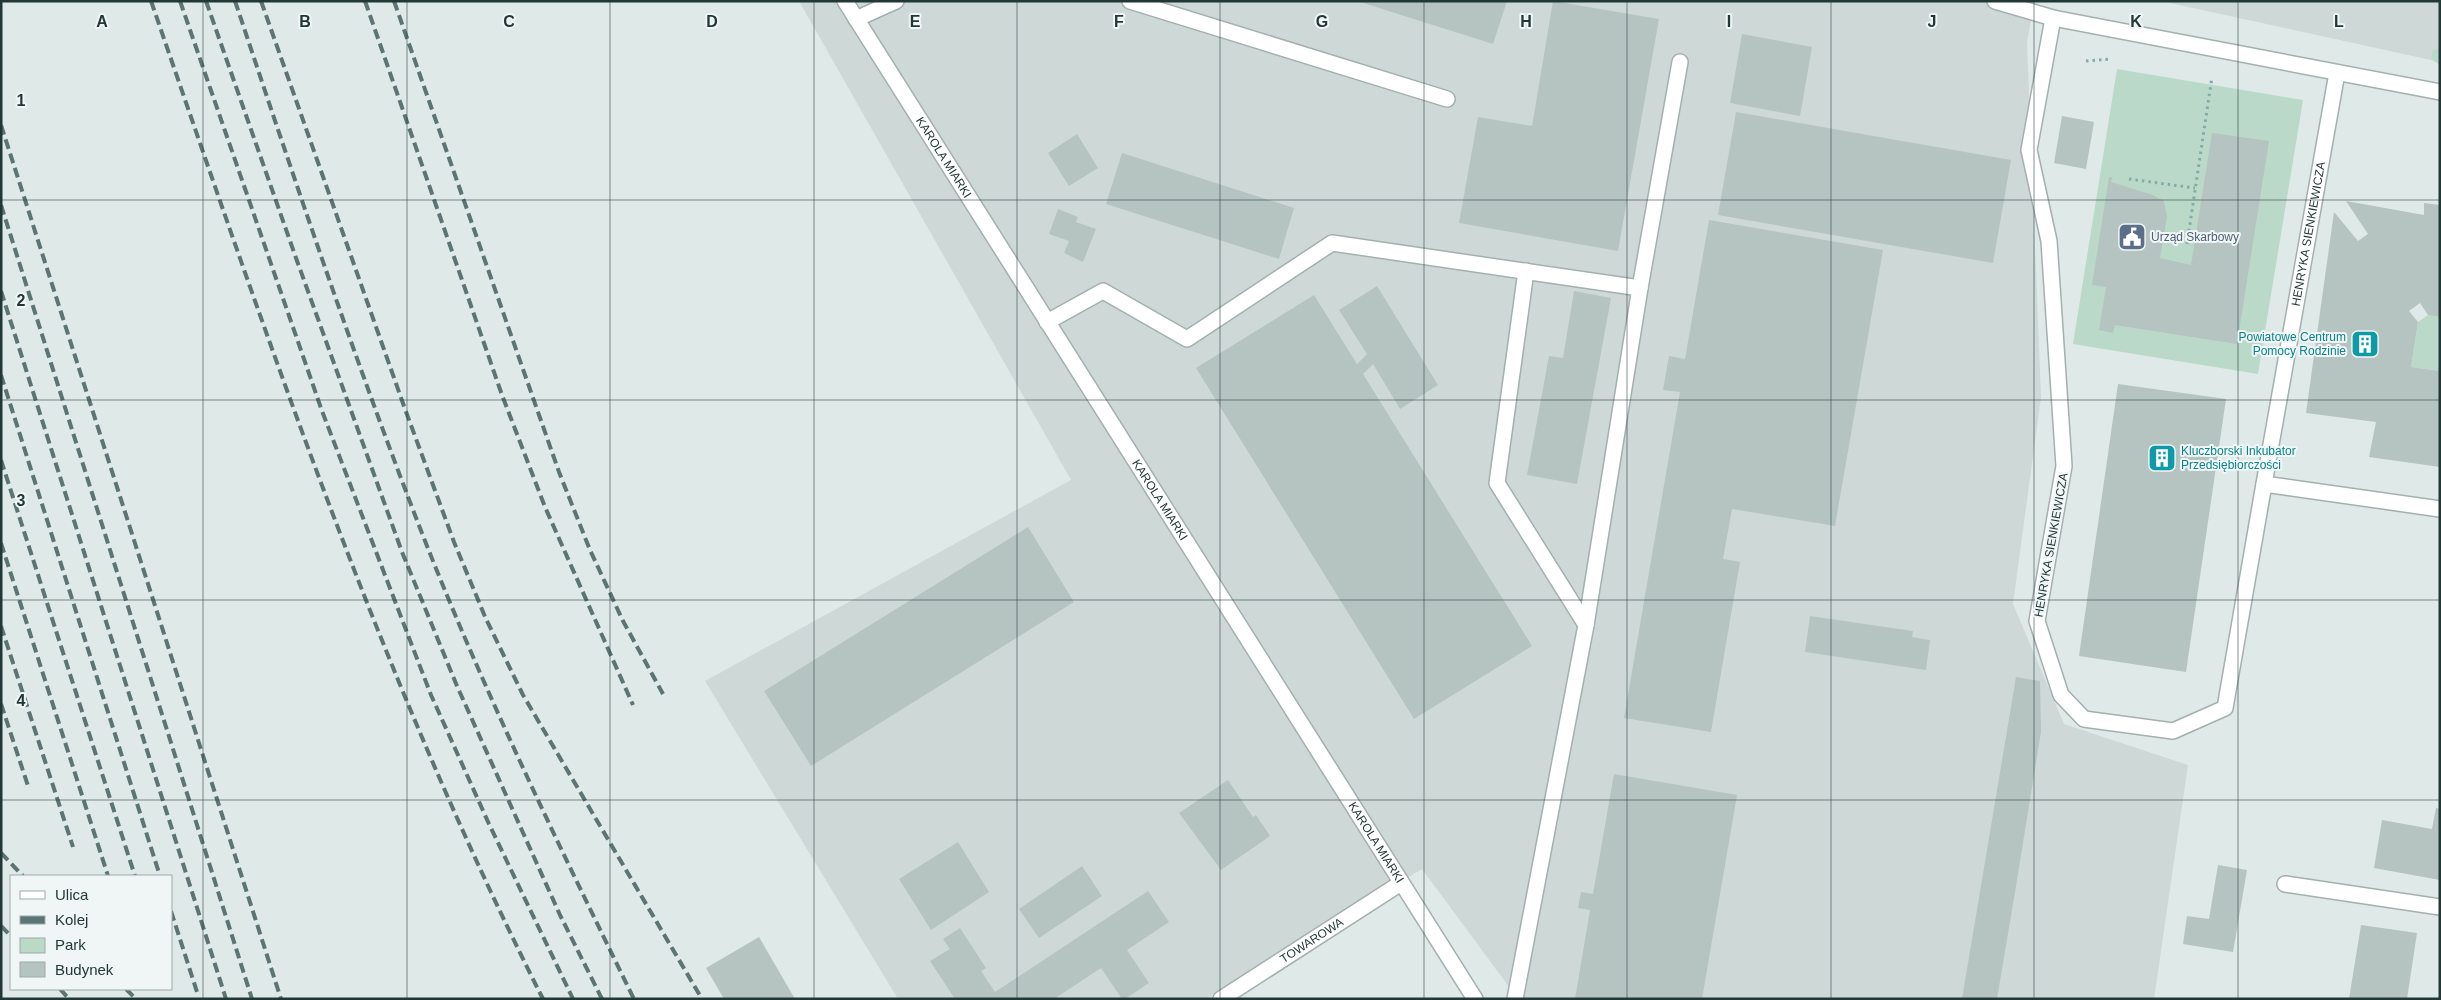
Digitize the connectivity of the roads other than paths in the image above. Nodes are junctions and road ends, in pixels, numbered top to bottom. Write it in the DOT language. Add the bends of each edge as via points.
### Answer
graph roads {
  1 [pos="845,1"];
  2 [pos="896,1"];
  3 [pos="1130,1"];
  4 [pos="1995,1"];
  5 [pos="2053,18"];
  6 [pos="856,19"];
  7 [pos="1680,62"];
  8 [pos="2337,72"];
  9 [pos="2440,92"];
  10 [pos="1447,99"];
  11 [pos="1526,271"];
  12 [pos="1640,288"];
  13 [pos="1047,322"];
  14 [pos="2264,484"];
  15 [pos="2440,509"];
  16 [pos="1586,625"];
  17 [pos="1400,883"];
  18 [pos="2285,884"];
  19 [pos="2440,907"];
  20 [pos="1221,999"];
  21 [pos="1475,999"];
  22 [pos="1515,999"];
  1 -- 6 [label="street, KAROLA MIARKI"];
  2 -- 6 [label="street"];
  3 -- 10 [label="street"];
  4 -- 5 [label="street"];
  5 -- 8 [label="street"];
  5 -- 14 [label="street, HENRYKA SIENKIEWICZA" via="2029,150 2049,241 2064,466 2037,620 2060,695 2084,718 2173,730 2225,708"];
  6 -- 13 [label="street, KAROLA MIARKI"];
  7 -- 12 [label="street"];
  8 -- 9 [label="street"];
  8 -- 14 [label="street, HENRYKA SIENKIEWICZA"];
  11 -- 12 [label="street"];
  11 -- 13 [label="street" via="1332,242 1187,339 1103,291"];
  11 -- 16 [label="street" via="1497,483"];
  12 -- 16 [label="street"];
  13 -- 17 [label="street, KAROLA MIARKI"];
  14 -- 15 [label="street"];
  16 -- 22 [label="street"];
  17 -- 20 [label="street, TOWAROWA"];
  17 -- 21 [label="street, KAROLA MIARKI"];
  18 -- 19 [label="street"];
}
